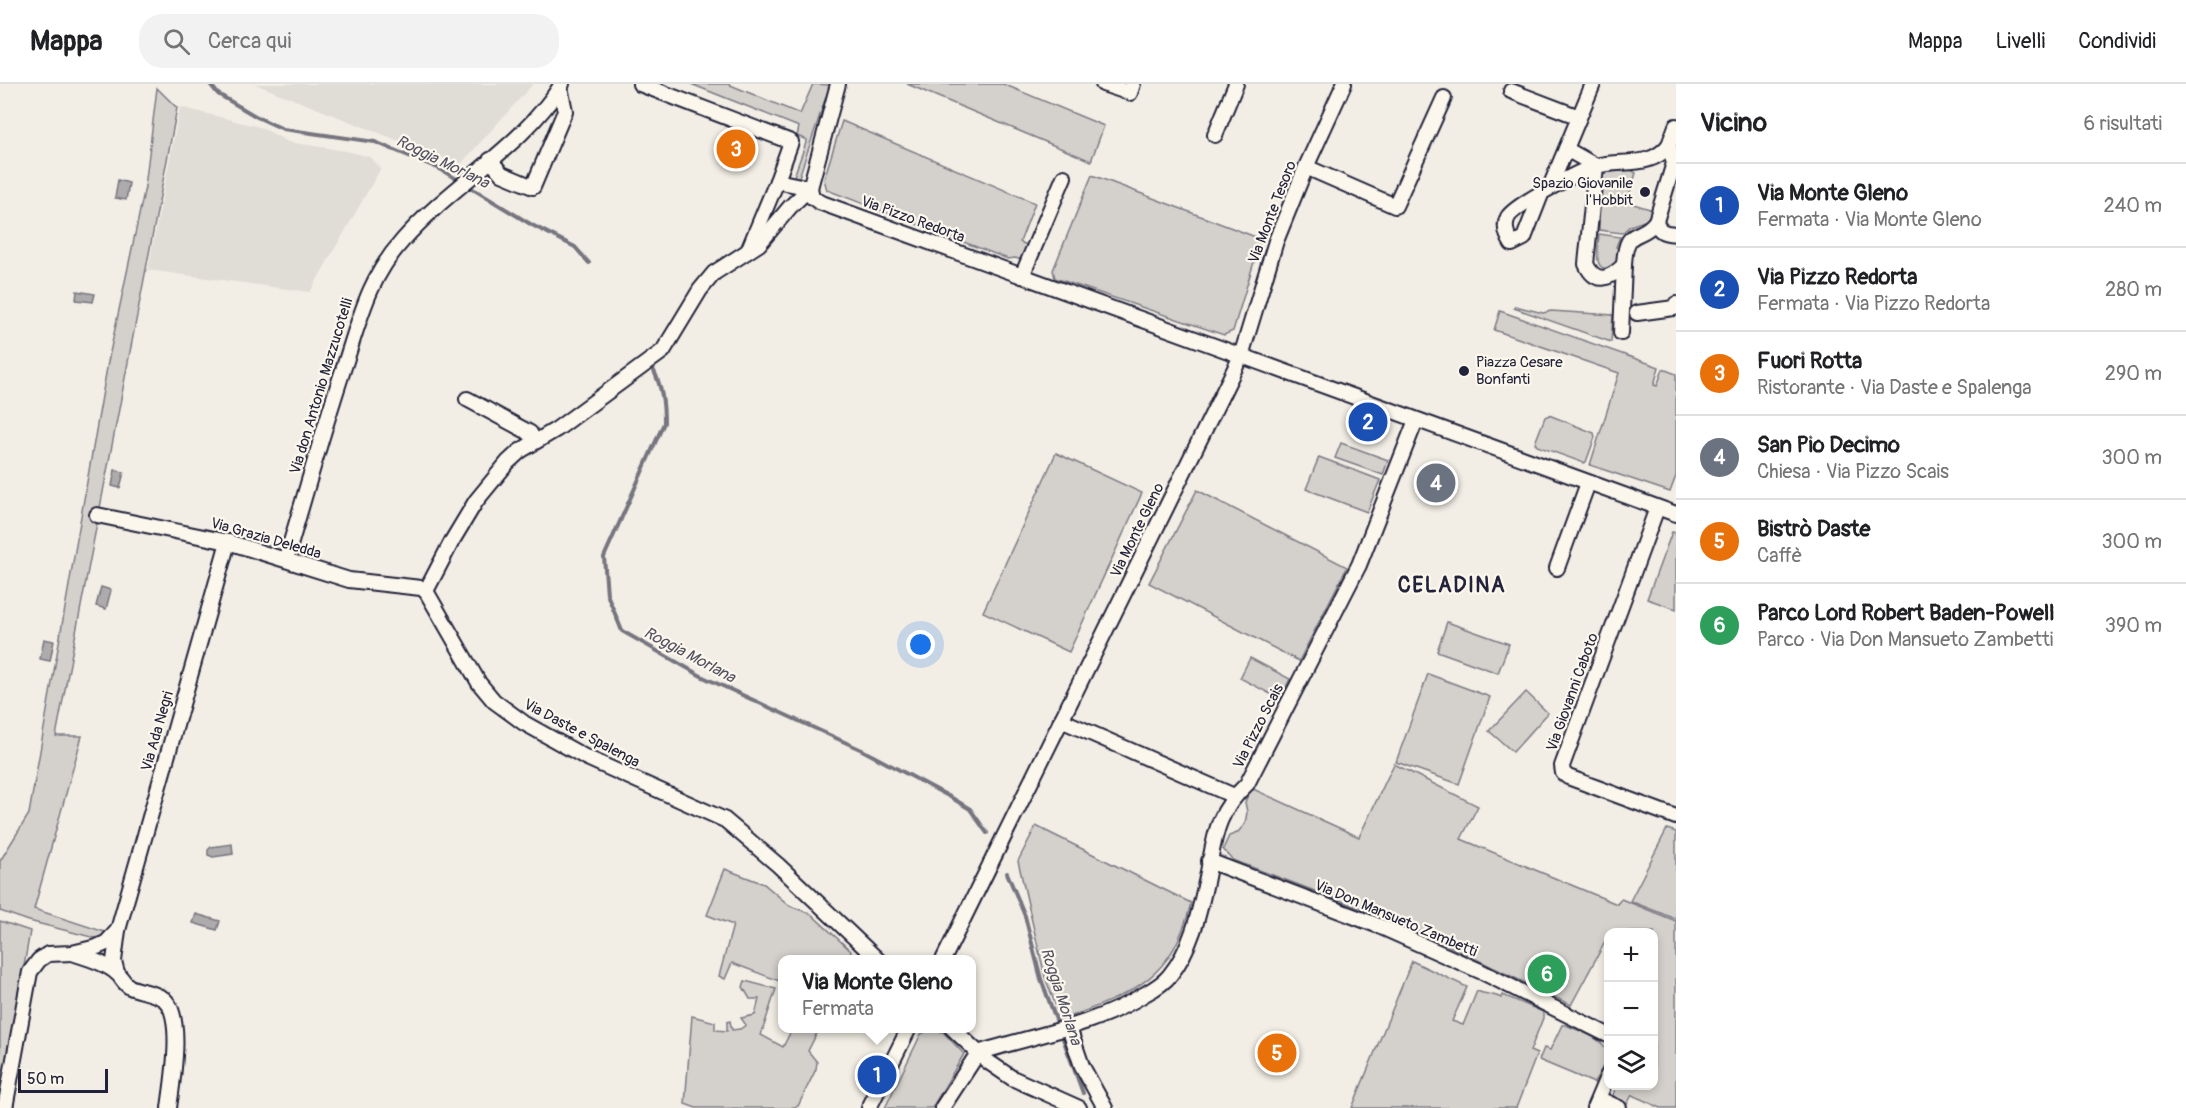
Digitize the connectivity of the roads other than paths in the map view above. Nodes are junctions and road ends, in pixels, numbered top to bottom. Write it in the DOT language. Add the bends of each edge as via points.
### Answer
graph roads {
  1 [pos="640,84"];
  2 [pos="838,84"];
  3 [pos="1104,84"];
  4 [pos="1133,84"];
  5 [pos="1236,84"];
  6 [pos="1344,84"];
  7 [pos="1593,84"];
  8 [pos="561,86"];
  9 [pos="1511,91"];
  10 [pos="1444,98"];
  11 [pos="1579,117"];
  12 [pos="1676,126"];
  13 [pos="1215,135"];
  14 [pos="1669,145"];
  15 [pos="1566,149"];
  16 [pos="490,160"];
  17 [pos="1596,166"];
  18 [pos="1306,167"];
  19 [pos="1064,177"];
  20 [pos="777,181"];
  21 [pos="810,188"];
  22 [pos="1656,222"];
  23 [pos="1676,234"];
  24 [pos="747,253"];
  25 [pos="1624,265"];
  26 [pos="1022,276"];
  27 [pos="1676,304"];
  28 [pos="1637,313"];
  29 [pos="1621,333"];
  30 [pos="1241,356"];
  31 [pos="467,399"];
  32 [pos="1416,420"];
  33 [pos="534,441"];
  34 [pos="1588,483"];
  35 [pos="1658,508"];
  36 [pos="1676,514"];
  37 [pos="97,515"];
  38 [pos="228,542"];
  39 [pos="286,559"];
  40 [pos="1557,568"];
  41 [pos="426,591"];
  42 [pos="1061,720"];
  43 [pos="1234,796"];
  44 [pos="1674,812"];
  45 [pos="1209,861"];
  46 [pos="118,930"];
  47 [pos="72,953"];
  48 [pos="874,955"];
  49 [pos="945,955"];
  50 [pos="117,973"];
  51 [pos="1060,1030"];
  52 [pos="907,1033"];
  53 [pos="956,1033"];
  54 [pos="1604,1033"];
  55 [pos="978,1053"];
  56 [pos="1604,1084"];
  57 [pos="1596,1103"];
  58 [pos="5,1108"];
  59 [pos="169,1108"];
  60 [pos="869,1108"];
  61 [pos="942,1108"];
  62 [pos="1079,1108"];
  63 [pos="1105,1108"];
  64 [pos="1619,1108"];
  1 -- 20 [label="street" via="791,142"];
  2 -- 21 [label="street"];
  3 -- 4 [label="street" via="1130,93"];
  5 -- 13 [label="street"];
  6 -- 18 [label="street, Via Monte Tesoro"];
  7 -- 11 [label="street"];
  8 -- 16 [label="street, Via don Antonio Mazzucotelli" via="550,104"];
  8 -- 16 [label="street, Via don Antonio Mazzucotelli" via="565,111 533,187 502,174"];
  9 -- 11 [label="street"];
  10 -- 18 [label="street" via="1395,206"];
  11 -- 15 [label="street"];
  12 -- 14 [label="street"];
  14 -- 17 [label="street" via="1653,159"];
  14 -- 22 [label="street" via="1674,163"];
  15 -- 17 [label="street"];
  15 -- 17 [label="street" via="1546,189"];
  16 -- 39 [label="street, Via don Antonio Mazzucotelli" via="430,211 401,242 369,290"];
  17 -- 25 [label="street" via="1586,264 1600,278"];
  18 -- 30 [label="street, Via Monte Tesoro" via="1276,241"];
  19 -- 26 [label="street"];
  20 -- 21 [label="street"];
  20 -- 24 [label="street"];
  21 -- 24 [label="street"];
  21 -- 26 [label="street, Via Pizzo Redorta" via="812,197 819,202"];
  22 -- 23 [label="street" via="1662,232"];
  22 -- 25 [label="street" via="1629,240"];
  24 -- 33 [label="street" via="709,278 663,351 557,429"];
  25 -- 29 [label="street"];
  26 -- 30 [label="street, Via Pizzo Redorta"];
  27 -- 28 [label="street" via="1674,308"];
  30 -- 32 [label="street, Via Pizzo Redorta"];
  30 -- 42 [label="street, Via Monte Gleno"];
  31 -- 33 [label="street" via="530,433"];
  32 -- 34 [label="street, Via Pizzo Redorta"];
  32 -- 43 [label="street, Via Pizzo Scais" via="1359,565 1247,784"];
  33 -- 41 [label="street" via="507,462 476,501"];
  34 -- 35 [label="street, Via Pizzo Redorta"];
  34 -- 40 [label="street"];
  35 -- 36 [label="street, Via Pizzo Redorta"];
  35 -- 44 [label="street, Via Giovanni Caboto" via="1562,766 1563,773 1577,780"];
  37 -- 38 [label="street, Via Grazia Deledda"];
  38 -- 39 [label="street, Via Grazia Deledda"];
  38 -- 46 [label="street, Via Ada Negri"];
  39 -- 41 [label="street, Via Grazia Deledda" via="349,580"];
  41 -- 48 [label="street, Via Daste e Spalenga" via="470,668 494,701 524,723 585,757 725,820"];
  42 -- 43 [label="street"];
  42 -- 49 [label="street, Via Monte Gleno"];
  43 -- 45 [label="street, Via Pizzo Scais" via="1222,813"];
  45 -- 51 [label="street, Via Pizzo Scais" via="1189,941 1169,977 1111,1013"];
  45 -- 54 [label="street, Via Don Mansueto Zambetti" via="1379,926"];
  46 -- 47 [label="street" via="106,943"];
  46 -- 50 [label="street, Via Ada Negri" via="114,962"];
  47 -- 50 [label="street"];
  47 -- 58 [label="street" via="48,954 30,972"];
  50 -- 59 [label="street" via="129,986 158,996 171,1008 175,1057"];
  51 -- 55 [label="street"];
  51 -- 63 [label="street"];
  52 -- 60 [label="street"];
  53 -- 55 [label="street"];
  55 -- 61 [label="street"];
  55 -- 62 [label="street" via="1012,1078"];
  56 -- 57 [label="street"];
  57 -- 64 [label="street"];
}
